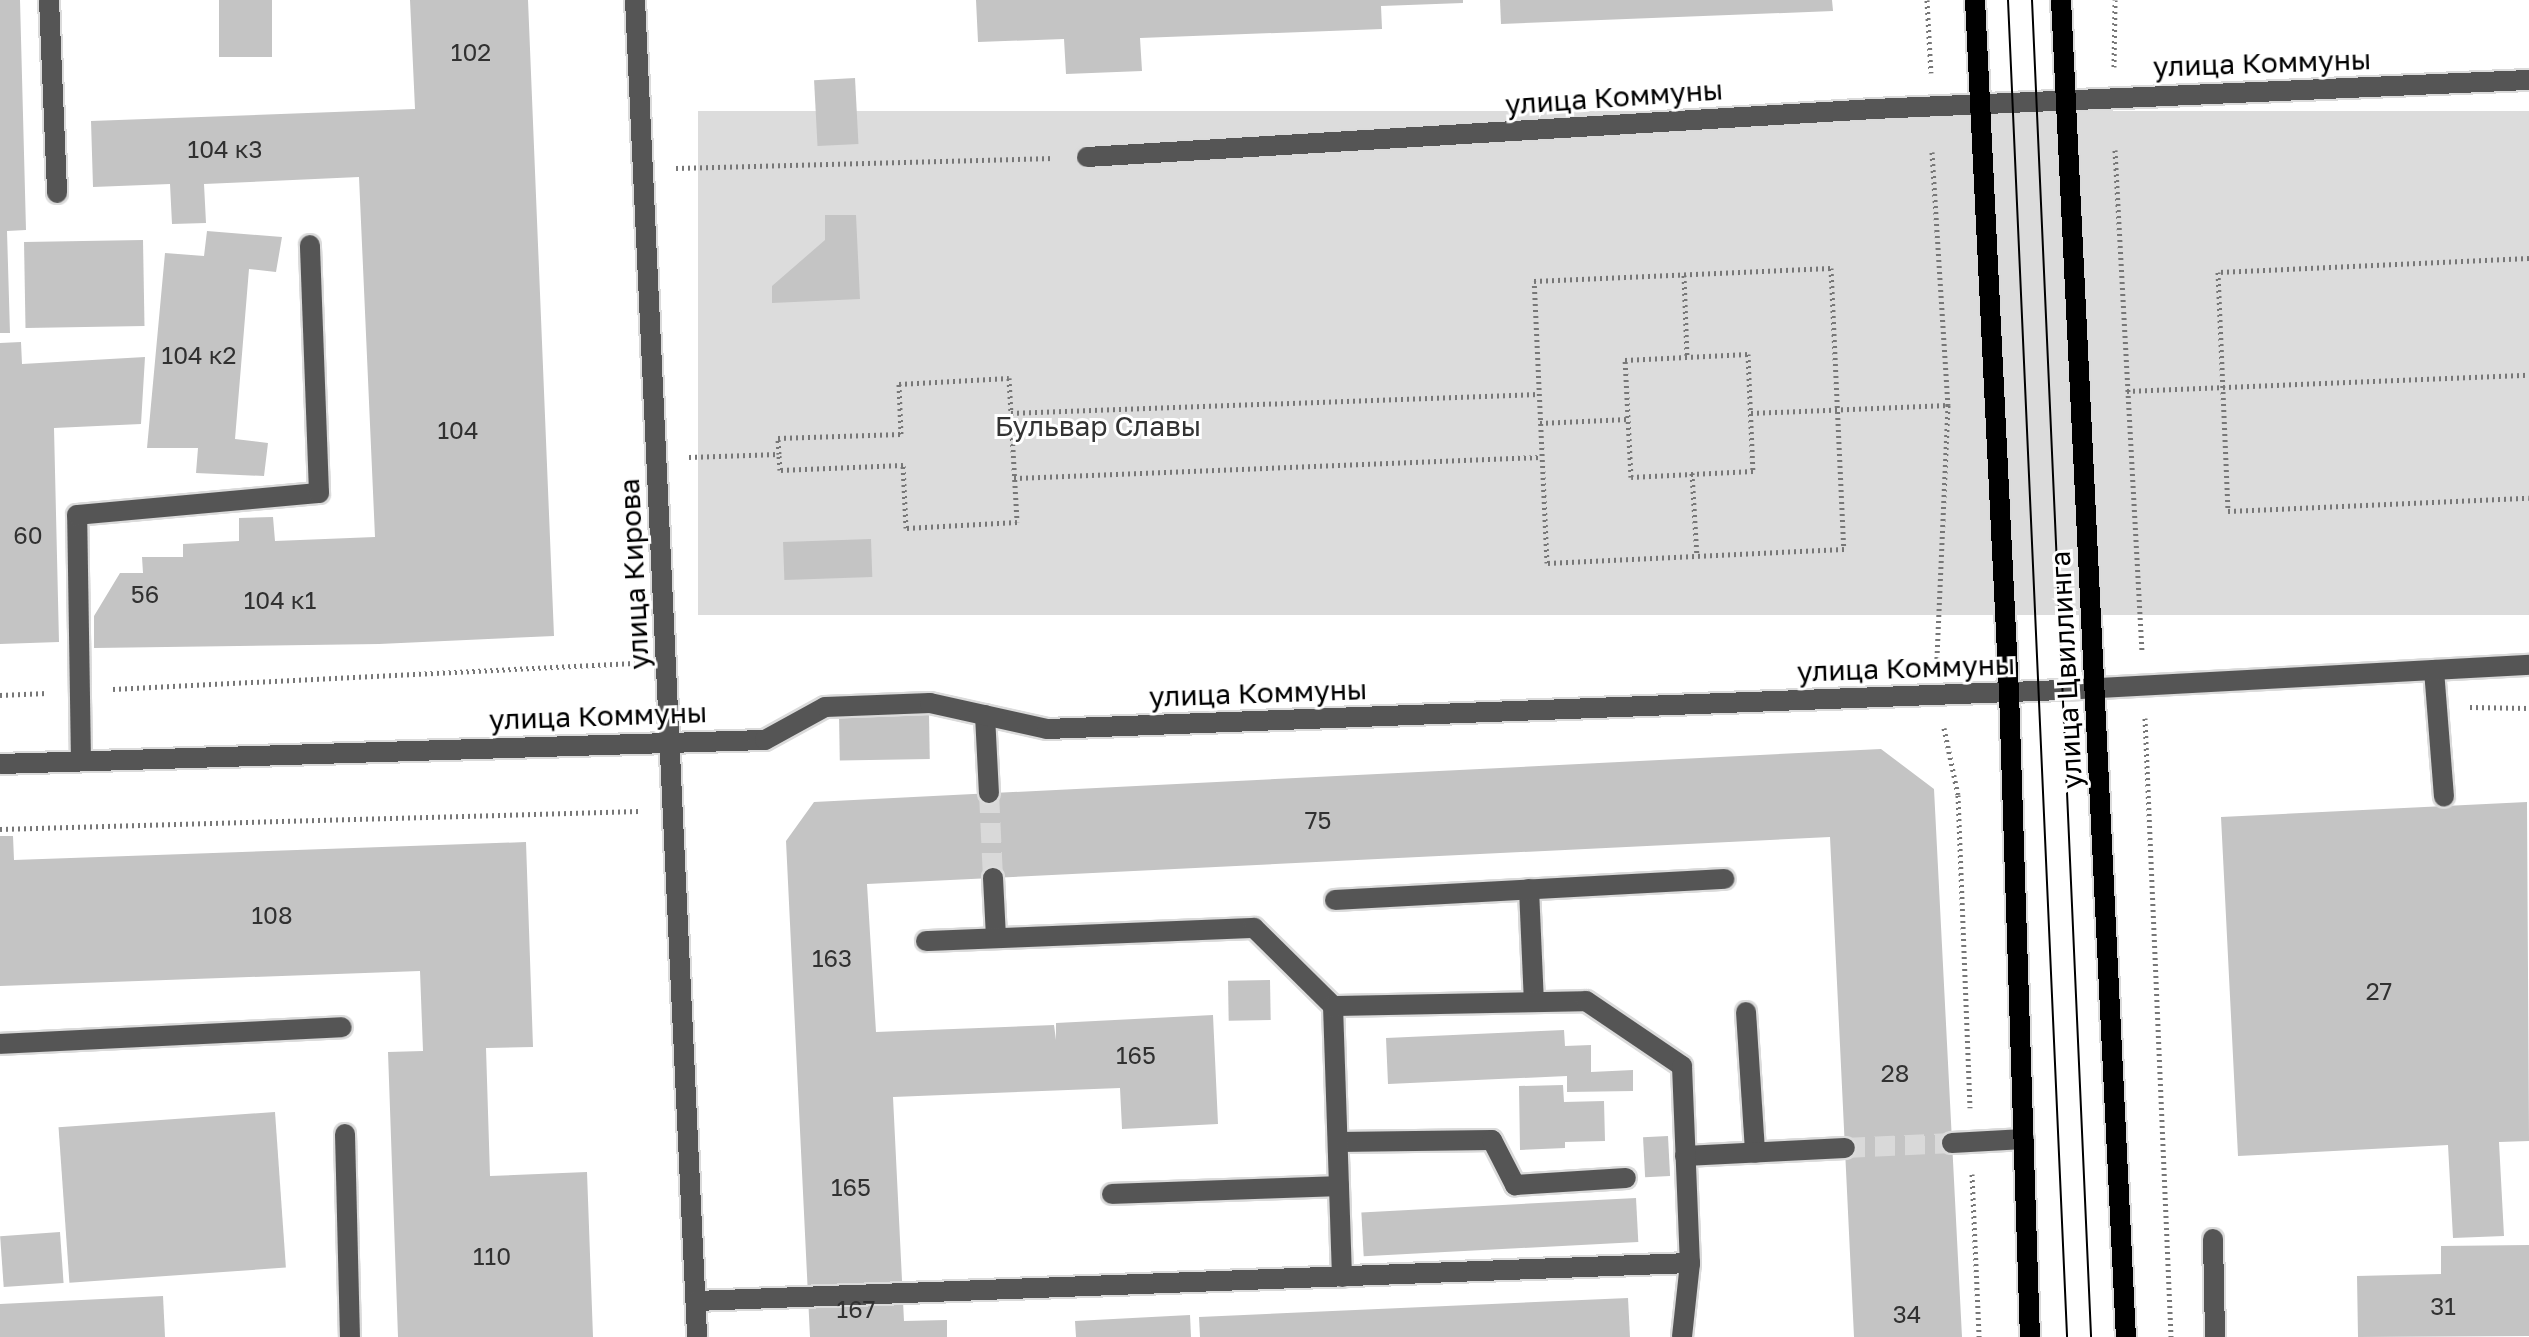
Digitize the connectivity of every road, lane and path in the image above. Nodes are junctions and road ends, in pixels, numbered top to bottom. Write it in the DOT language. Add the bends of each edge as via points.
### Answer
graph roads {
  1 [pos="49,0"];
  2 [pos="635,0"];
  3 [pos="1927,0"];
  4 [pos="1975,0"];
  5 [pos="2061,0"];
  6 [pos="2115,0"];
  7 [pos="2114,70"];
  8 [pos="1931,73"];
  9 [pos="2529,80"];
  10 [pos="2067,99"];
  11 [pos="1979,103"];
  12 [pos="2115,150"];
  13 [pos="1932,152"];
  14 [pos="1087,157"];
  15 [pos="643,169"];
  16 [pos="57,193"];
  17 [pos="310,245"];
  18 [pos="2529,258"];
  19 [pos="1684,275"];
  20 [pos="1687,357"];
  21 [pos="2529,375"];
  22 [pos="2223,388"];
  23 [pos="2127,391"];
  24 [pos="1539,394"];
  25 [pos="1948,405"];
  26 [pos="1837,410"];
  27 [pos="1011,413"];
  28 [pos="1751,413"];
  29 [pos="1628,419"];
  30 [pos="1540,423"];
  31 [pos="779,454"];
  32 [pos="1541,457"];
  33 [pos="656,458"];
  34 [pos="1692,473"];
  35 [pos="1014,478"];
  36 [pos="2529,498"];
  37 [pos="1697,556"];
  38 [pos="666,662"];
  39 [pos="2529,665"];
  40 [pos="2434,670"];
  41 [pos="2144,686"];
  42 [pos="2095,689"];
  43 [pos="80,691"];
  44 [pos="2009,692"];
  45 [pos="0,695"];
  46 [pos="1937,695"];
  47 [pos="985,715"];
  48 [pos="670,742"];
  49 [pos="81,761"];
  50 [pos="0,764"];
  51 [pos="989,793"];
  52 [pos="2444,797"];
  53 [pos="673,810"];
  54 [pos="0,829"];
  55 [pos="993,878"];
  56 [pos="1724,879"];
  57 [pos="1529,889"];
  58 [pos="1335,900"];
  59 [pos="996,938"];
  60 [pos="926,941"];
  61 [pos="1534,1002"];
  62 [pos="1333,1006"];
  63 [pos="1746,1012"];
  64 [pos="342,1027"];
  65 [pos="0,1044"];
  66 [pos="345,1134"];
  67 [pos="2024,1139"];
  68 [pos="1338,1142"];
  69 [pos="1962,1142"];
  70 [pos="1845,1148"];
  71 [pos="1755,1153"];
  72 [pos="1685,1156"];
  73 [pos="1626,1178"];
  74 [pos="1339,1186"];
  75 [pos="1112,1194"];
  76 [pos="2213,1239"];
  77 [pos="1690,1263"];
  78 [pos="1342,1277"];
  79 [pos="696,1301"];
  80 [pos="350,1337"];
  81 [pos="697,1337"];
  82 [pos="1682,1337"];
  83 [pos="1979,1337"];
  84 [pos="2030,1337"];
  85 [pos="2126,1337"];
  86 [pos="2171,1337"];
  87 [pos="2215,1337"];
  1 -- 16 [label="street"];
  2 -- 15 [label="street, улица Кирова"];
  3 -- 8 [label="path"];
  4 -- 11 [label="main road, улица Цвиллинга"];
  5 -- 10 [label="main road, улица Цвиллинга"];
  6 -- 7 [label="path"];
  9 -- 10 [label="street, улица Коммуны"];
  10 -- 11 [label="street, улица Коммуны"];
  10 -- 42 [label="main road, улица Цвиллинга"];
  11 -- 14 [label="street, улица Коммуны"];
  11 -- 44 [label="main road, улица Цвиллинга"];
  12 -- 23 [label="path"];
  13 -- 25 [label="path"];
  14 -- 15 [label="path"];
  15 -- 33 [label="street, улица Кирова"];
  17 -- 43 [label="street" via="319,493 77,515"];
  18 -- 22 [label="path" via="2218,272"];
  19 -- 20 [label="path"];
  19 -- 24 [label="path" via="1534,281"];
  19 -- 26 [label="path" via="1831,268"];
  20 -- 28 [label="path" via="1748,354"];
  20 -- 29 [label="path" via="1625,360"];
  21 -- 22 [label="path"];
  22 -- 23 [label="path"];
  22 -- 36 [label="path" via="2228,511"];
  23 -- 41 [label="path"];
  24 -- 27 [label="path"];
  24 -- 30 [label="path"];
  25 -- 26 [label="path"];
  25 -- 46 [label="path"];
  26 -- 28 [label="path"];
  26 -- 37 [label="path" via="1844,549"];
  27 -- 31 [label="path" via="1009,378 899,384 901,434 778,438"];
  27 -- 35 [label="path"];
  28 -- 34 [label="path" via="1753,471"];
  29 -- 30 [label="path"];
  29 -- 34 [label="path" via="1631,477"];
  30 -- 32 [label="path"];
  31 -- 33 [label="path"];
  31 -- 35 [label="path" via="780,470 903,465 906,528 1017,522"];
  32 -- 35 [label="path"];
  32 -- 37 [label="path" via="1547,563"];
  33 -- 38 [label="street, улица Кирова"];
  34 -- 37 [label="path"];
  38 -- 43 [label="path"];
  38 -- 48 [label="street, улица Кирова"];
  39 -- 40 [label="street, улица Коммуны"];
  40 -- 41 [label="street, улица Коммуны"];
  40 -- 52 [label="street"];
  41 -- 42 [label="street, улица Коммуны"];
  41 -- 86 [label="path"];
  42 -- 44 [label="street, улица Коммуны"];
  42 -- 85 [label="main road, улица Цвиллинга"];
  43 -- 45 [label="path"];
  43 -- 49 [label="street"];
  44 -- 46 [label="street, улица Коммуны"];
  44 -- 67 [label="main road, улица Цвиллинга"];
  46 -- 47 [label="street, улица Коммуны" via="1047,729"];
  46 -- 69 [label="path" via="1958,795"];
  47 -- 48 [label="street, улица Коммуны" via="930,703 825,707 765,740"];
  47 -- 51 [label="street"];
  48 -- 49 [label="street, улица Коммуны"];
  48 -- 53 [label="street, улица Кирова"];
  49 -- 50 [label="street, улица Коммуны"];
  53 -- 54 [label="path"];
  53 -- 79 [label="street, улица Кирова"];
  55 -- 59 [label="street"];
  56 -- 57 [label="street"];
  57 -- 58 [label="street"];
  57 -- 61 [label="street"];
  59 -- 60 [label="street"];
  59 -- 62 [label="street" via="1254,928"];
  61 -- 62 [label="street"];
  61 -- 72 [label="street" via="1586,1001 1682,1066"];
  62 -- 68 [label="street"];
  63 -- 71 [label="street"];
  64 -- 65 [label="street"];
  66 -- 80 [label="street"];
  67 -- 69 [label="street"];
  67 -- 84 [label="main road, улица Цвиллинга"];
  68 -- 73 [label="street" via="1492,1140 1515,1185"];
  68 -- 74 [label="street"];
  69 -- 83 [label="path"];
  70 -- 71 [label="street"];
  71 -- 72 [label="street"];
  72 -- 77 [label="street"];
  74 -- 75 [label="street"];
  74 -- 78 [label="street"];
  76 -- 87 [label="street"];
  77 -- 78 [label="street"];
  77 -- 82 [label="street"];
  78 -- 79 [label="street"];
  79 -- 81 [label="street, улица Кирова"];
}
